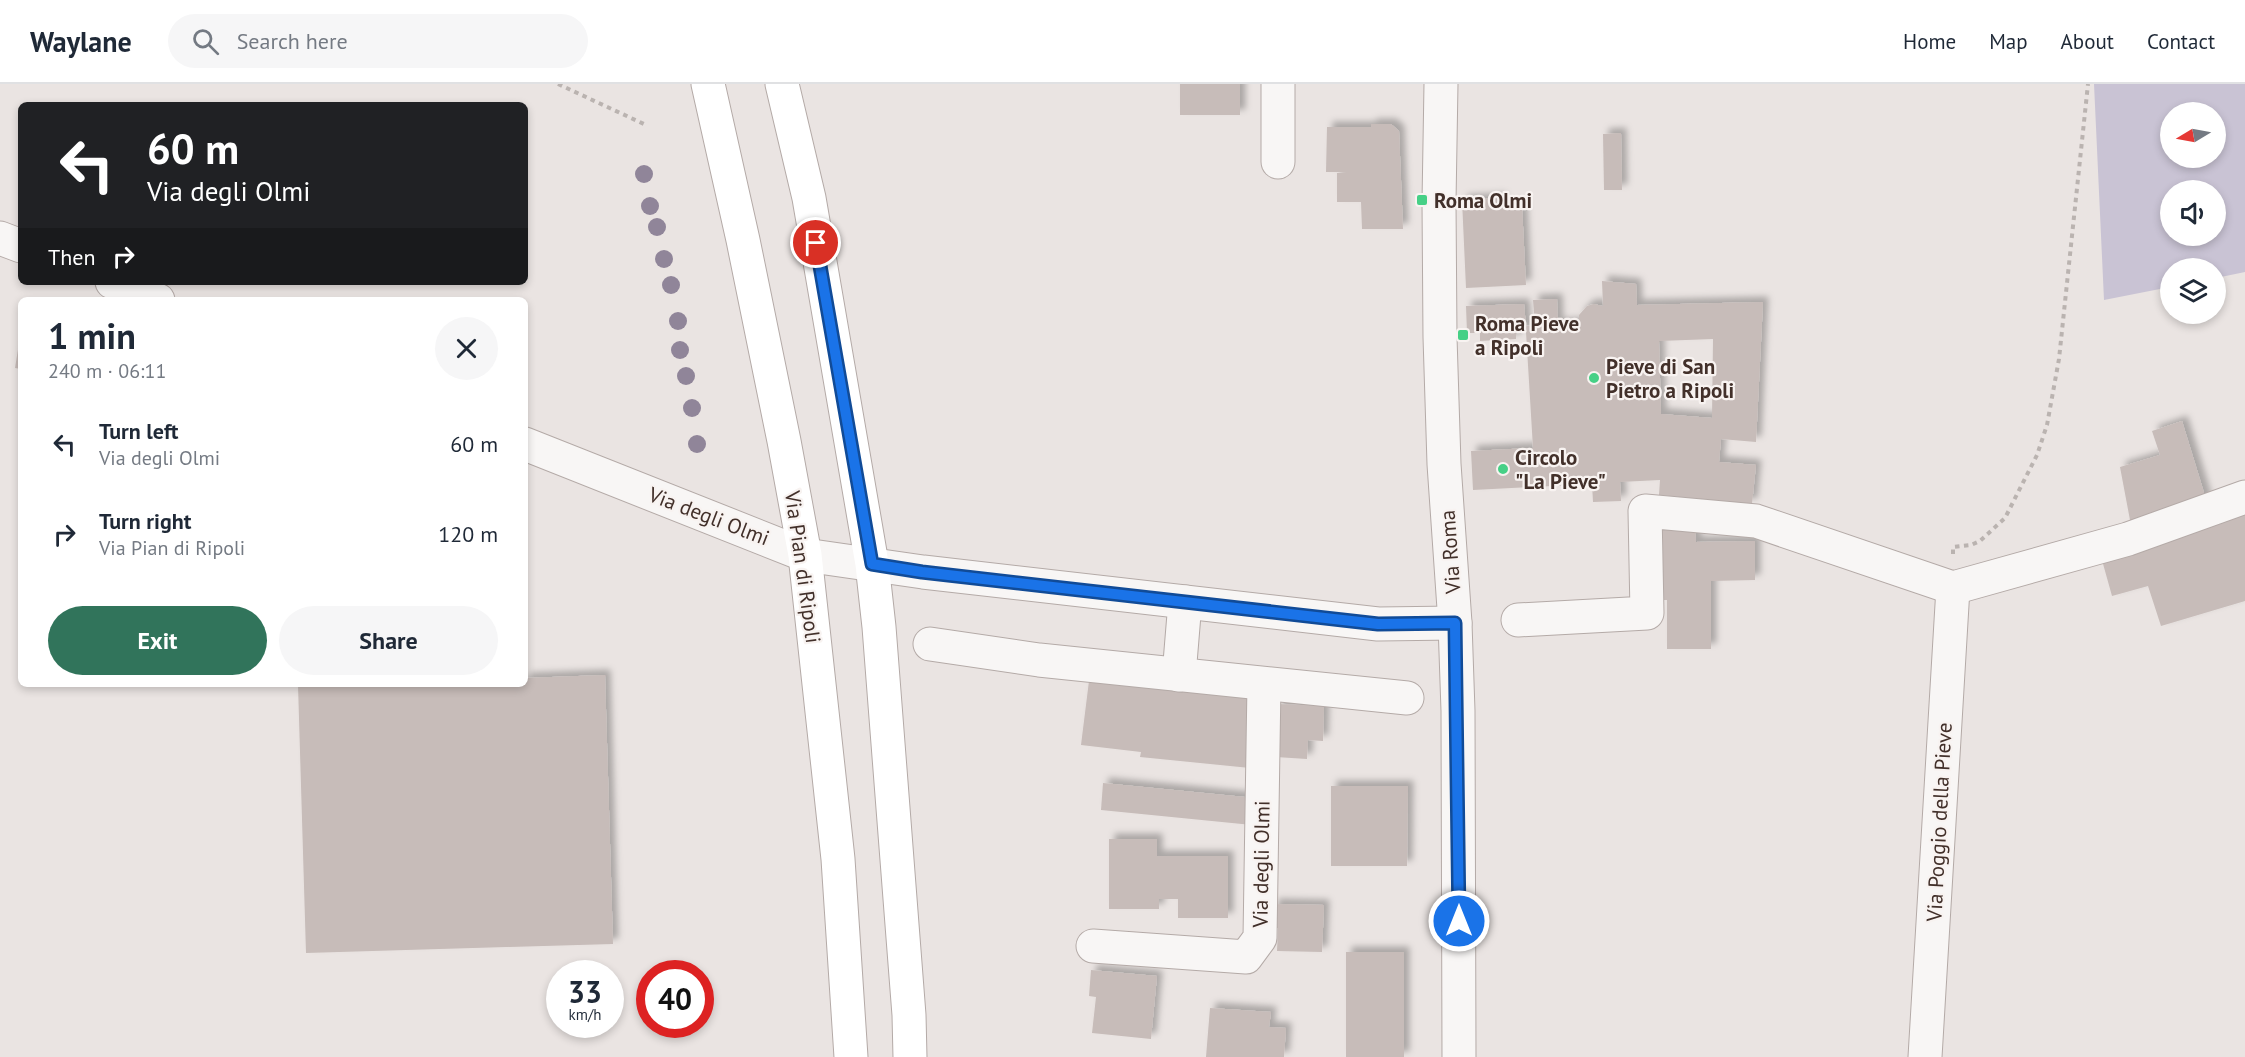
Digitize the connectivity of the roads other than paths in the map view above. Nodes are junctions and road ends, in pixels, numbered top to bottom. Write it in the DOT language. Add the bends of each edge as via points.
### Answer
graph roads {
  1 [pos="708,84"];
  2 [pos="782,84"];
  3 [pos="1278,84"];
  4 [pos="1441,84"];
  5 [pos="1278,162"];
  6 [pos="0,238"];
  7 [pos="18,245"];
  8 [pos="120,285"];
  9 [pos="150,297"];
  10 [pos="528,445"];
  11 [pos="2245,496"];
  12 [pos="805,555"];
  13 [pos="872,564"];
  14 [pos="1953,588"];
  15 [pos="1185,602"];
  16 [pos="1518,620"];
  17 [pos="1455,623"];
  18 [pos="930,644"];
  19 [pos="1179,675"];
  20 [pos="1264,684"];
  21 [pos="1407,698"];
  22 [pos="1093,946"];
  23 [pos="851,1057"];
  24 [pos="910,1057"];
  25 [pos="1459,1057"];
  26 [pos="1925,1057"];
  1 -- 12 [label="main road, Via Pian di Ripoli"];
  2 -- 13 [label="main road" via="809,198"];
  3 -- 5 [label="street"];
  4 -- 17 [label="street, Via Roma" via="1441,360"];
  6 -- 7 [label="street"];
  8 -- 9 [label="street"];
  10 -- 12 [label="street, Via degli Olmi"];
  11 -- 14 [label="street" via="2128,539"];
  12 -- 13 [label="street, Via degli Olmi"];
  12 -- 23 [label="main road, Via Pian di Ripoli" via="838,858"];
  13 -- 15 [label="street, Via degli Olmi"];
  13 -- 24 [label="main road"];
  14 -- 16 [label="street" via="1756,521 1645,511 1647,613"];
  14 -- 26 [label="street, Via Poggio della Pieve"];
  15 -- 17 [label="street, Via degli Olmi" via="1378,624"];
  15 -- 19 [label="street"];
  17 -- 25 [label="street, Via Roma"];
  18 -- 19 [label="street"];
  19 -- 20 [label="street"];
  20 -- 21 [label="street"];
  20 -- 22 [label="street, Via degli Olmi" via="1260,938 1246,957"];
}
